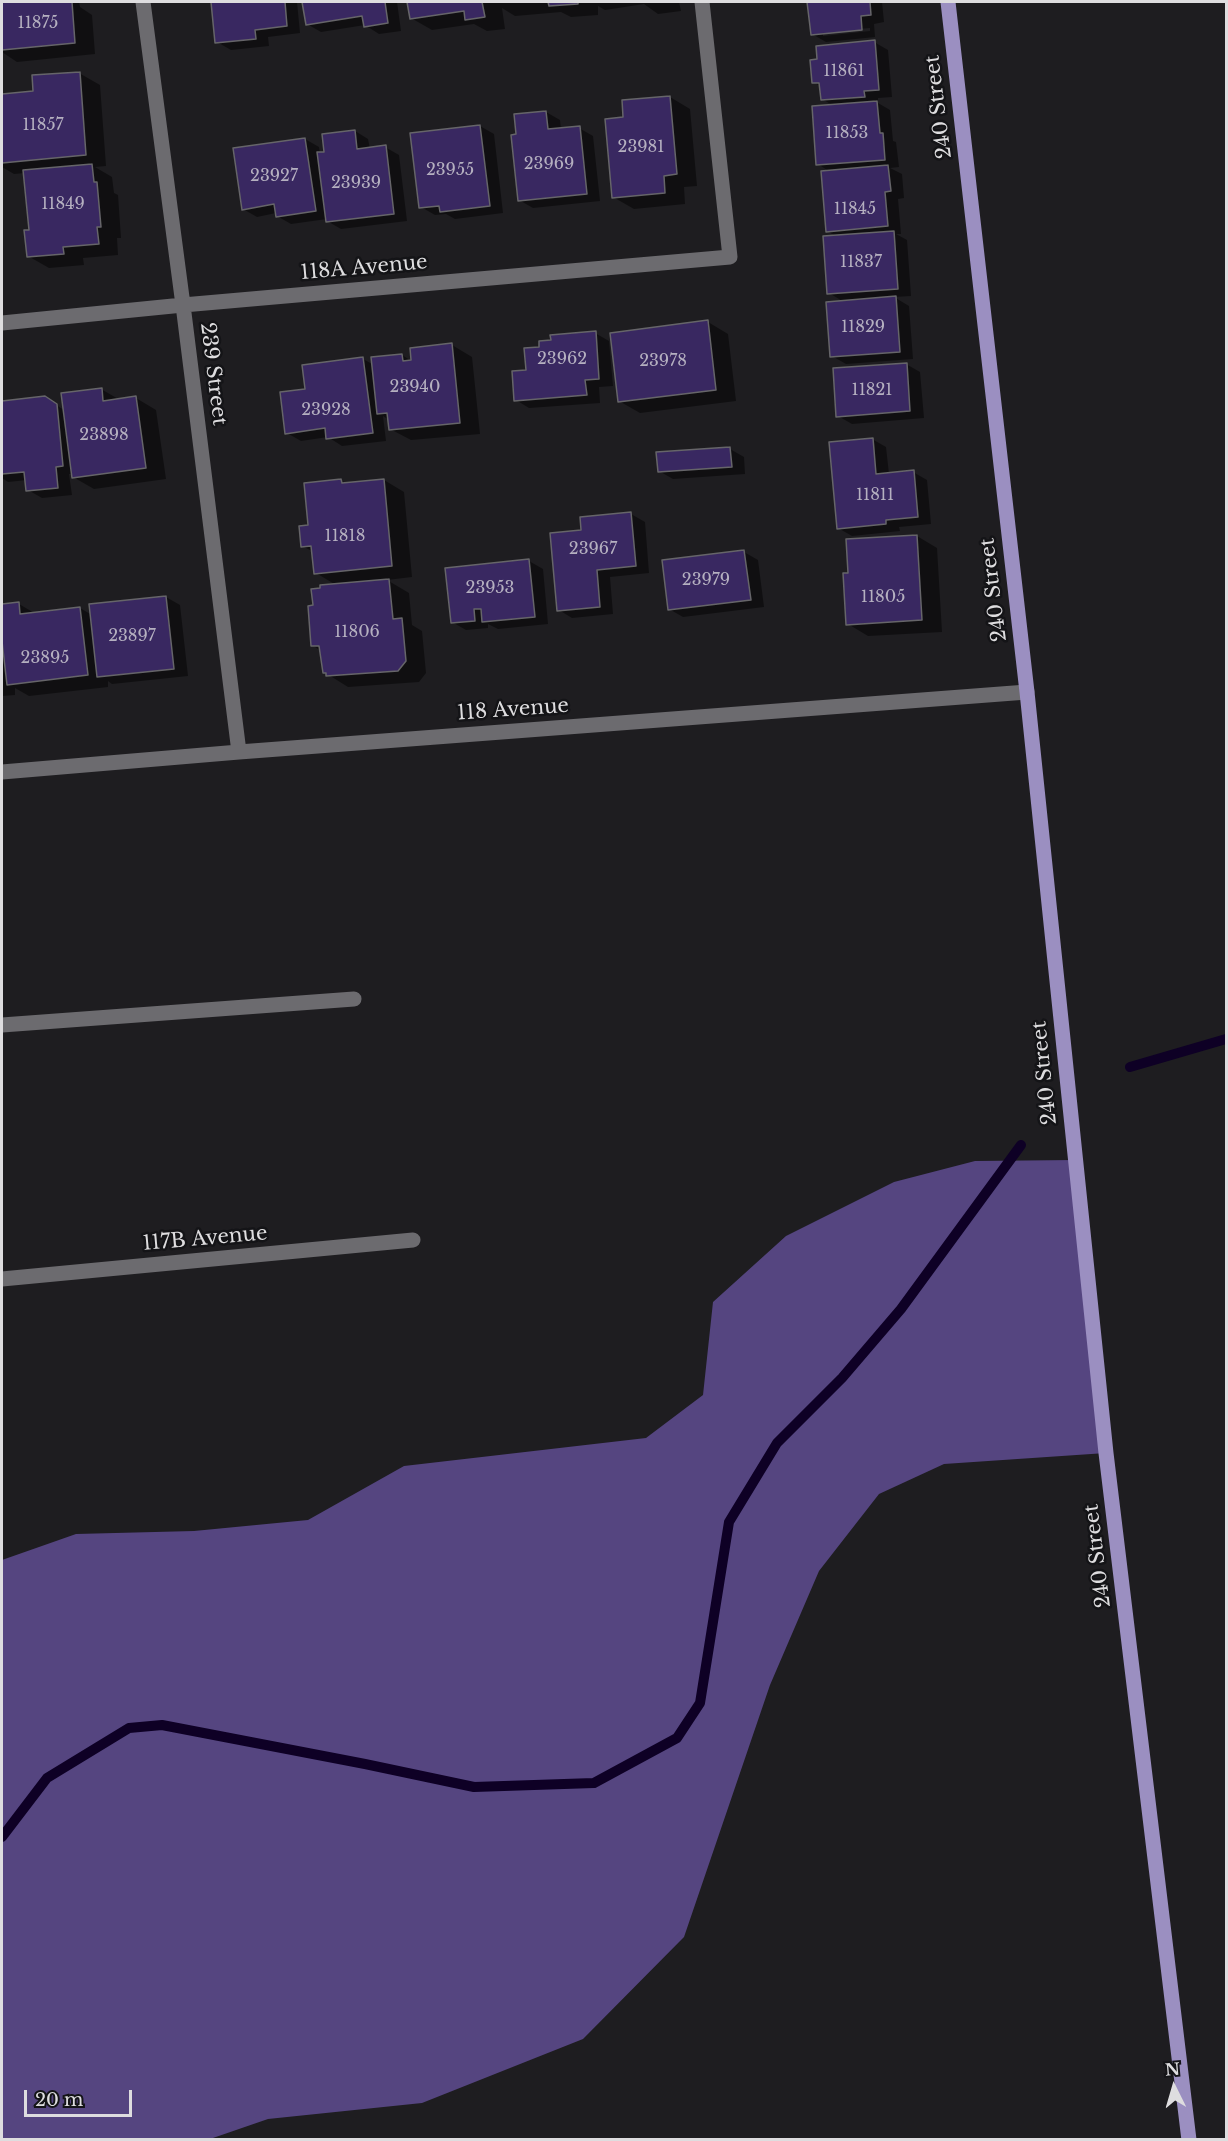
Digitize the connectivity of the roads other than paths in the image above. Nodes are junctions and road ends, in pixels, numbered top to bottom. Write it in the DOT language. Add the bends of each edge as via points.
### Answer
graph roads {
  1 [pos="143,2"];
  2 [pos="702,2"];
  3 [pos="948,2"];
  4 [pos="183,305"];
  5 [pos="2,323"];
  6 [pos="1027,692"];
  7 [pos="239,752"];
  8 [pos="2,772"];
  9 [pos="354,999"];
  10 [pos="2,1025"];
  11 [pos="413,1240"];
  12 [pos="2,1279"];
  13 [pos="1189,2139"];
  1 -- 4 [label="street, 239 Street"];
  2 -- 4 [label="street, 118A Avenue" via="730,257"];
  3 -- 6 [label="main road, 240 Street"];
  4 -- 5 [label="street, 118A Avenue"];
  4 -- 7 [label="street, 239 Street"];
  6 -- 7 [label="street, 118 Avenue"];
  6 -- 13 [label="main road, 240 Street" via="1106,1453"];
  7 -- 8 [label="street, 118 Avenue"];
  9 -- 10 [label="street"];
  11 -- 12 [label="street, 117B Avenue"];
}
